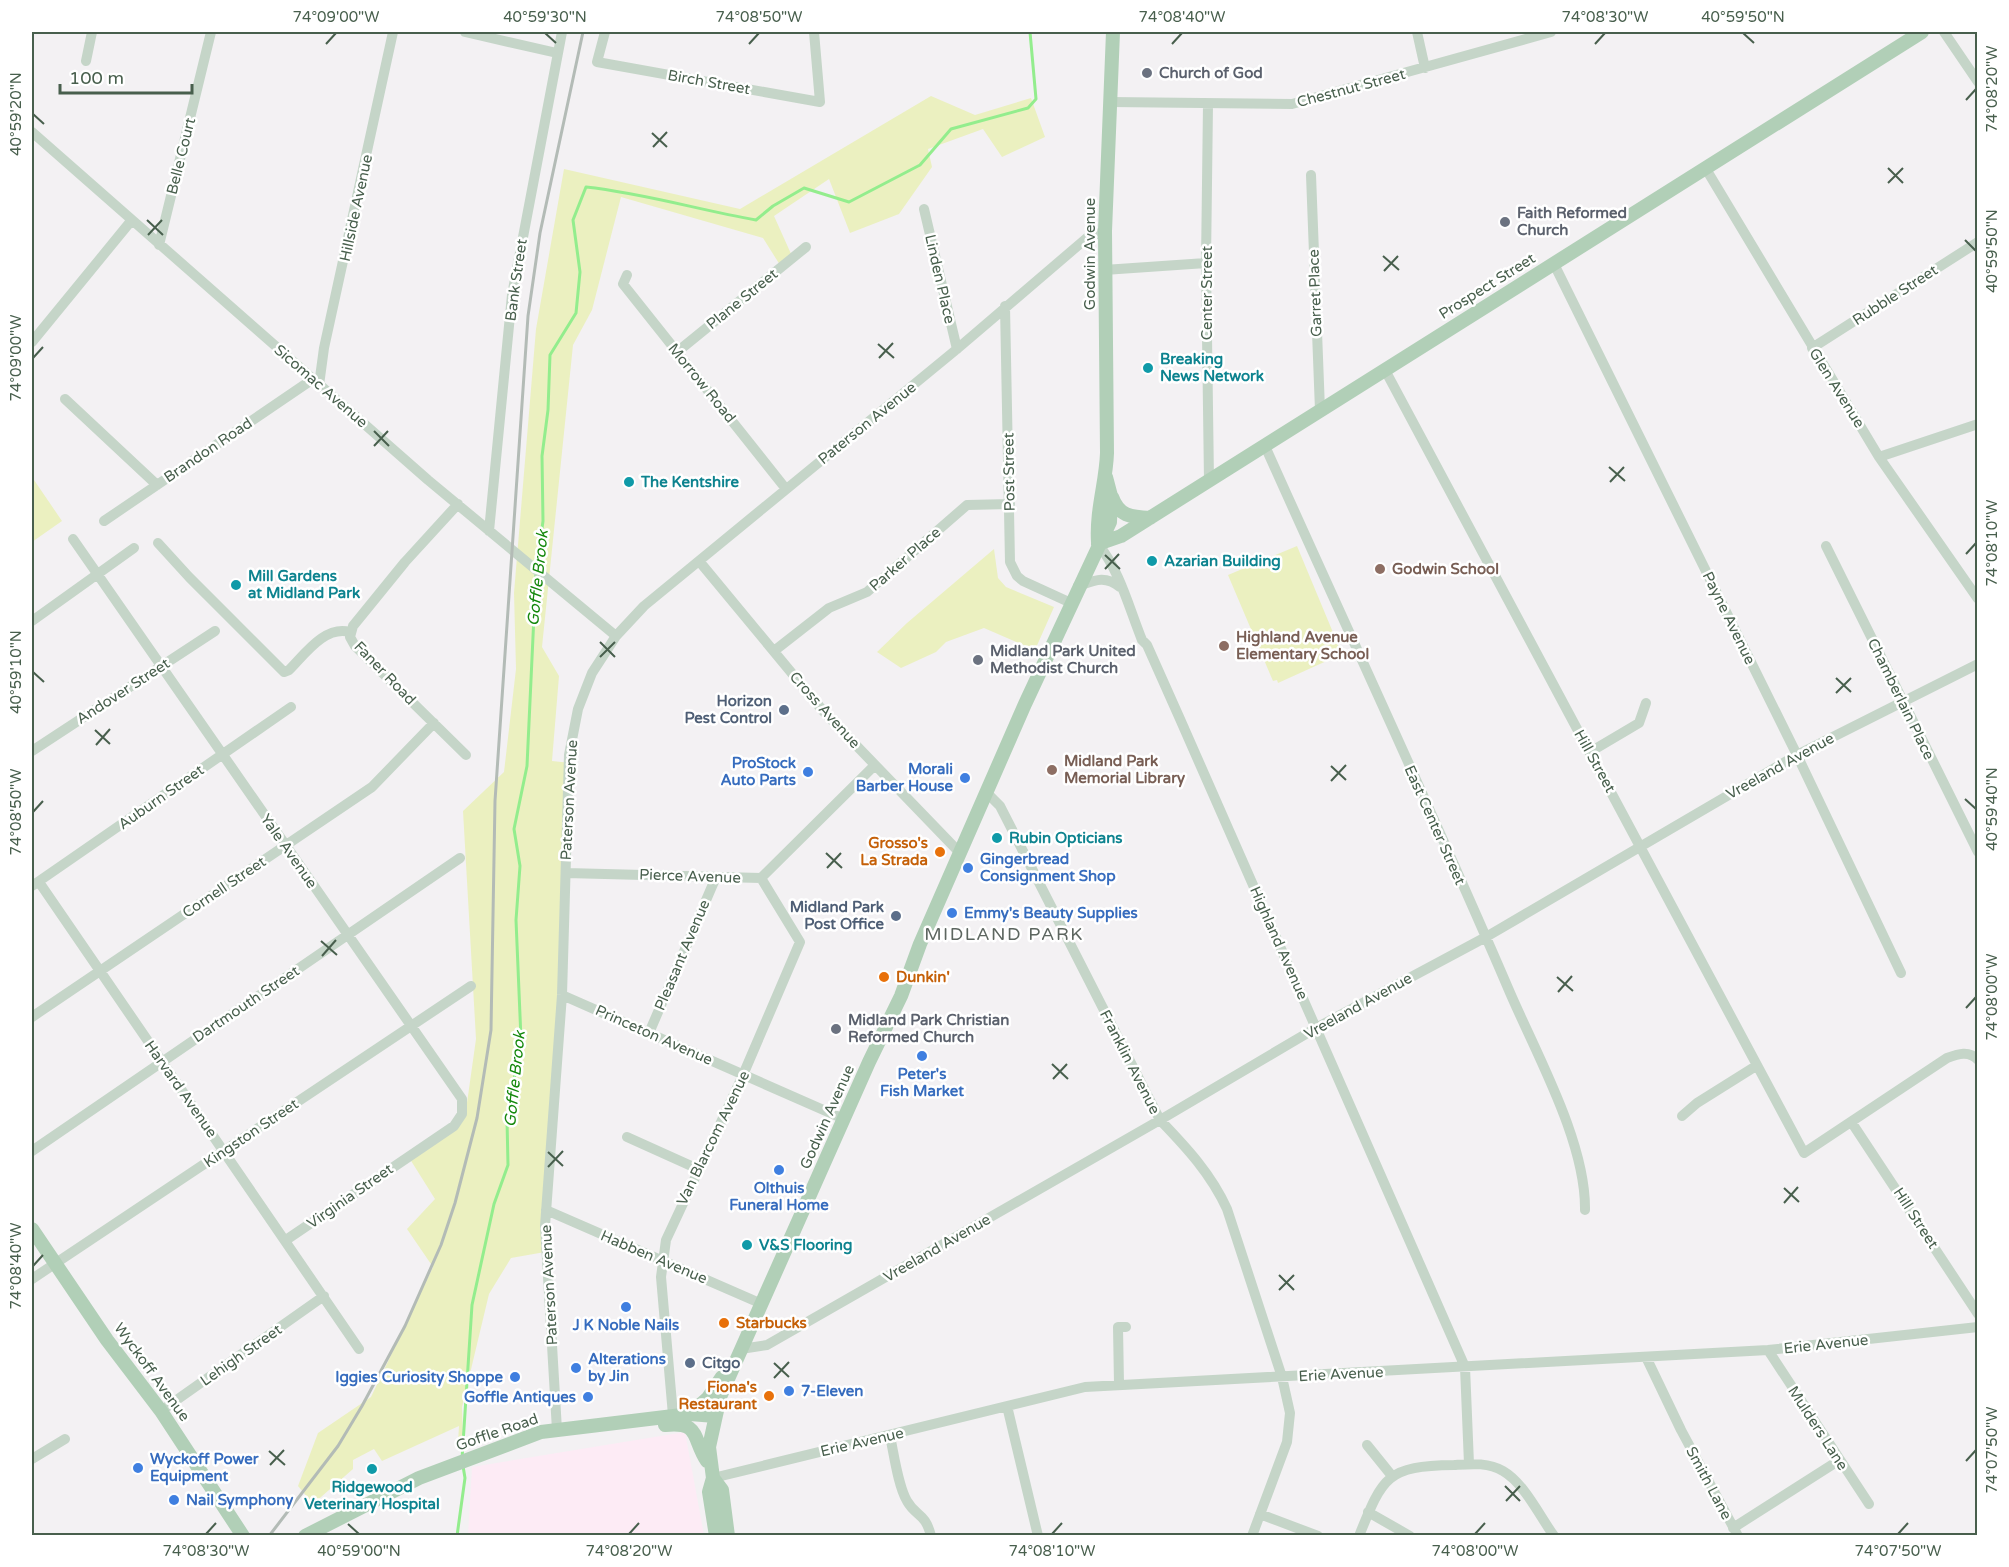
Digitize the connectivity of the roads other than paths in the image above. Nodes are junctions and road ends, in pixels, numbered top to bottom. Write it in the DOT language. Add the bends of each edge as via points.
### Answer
graph roads {
  1 [pos="92,32"];
  2 [pos="211,32"];
  3 [pos="393,32"];
  4 [pos="465,32"];
  5 [pos="562,32"];
  6 [pos="605,32"];
  7 [pos="814,32"];
  8 [pos="1113,32"];
  9 [pos="1417,32"];
  10 [pos="1551,32"];
  11 [pos="1944,32"];
  12 [pos="1915,34"];
  13 [pos="557,52"];
  14 [pos="86,61"];
  15 [pos="1425,68"];
  16 [pos="1977,82"];
  17 [pos="1110,102"];
  18 [pos="1208,104"];
  19 [pos="32,132"];
  20 [pos="1706,170"];
  21 [pos="1311,175"];
  22 [pos="924,209"];
  23 [pos="131,220"];
  24 [pos="1105,231"];
  25 [pos="1977,242"];
  26 [pos="159,245"];
  27 [pos="806,247"];
  28 [pos="1206,263"];
  29 [pos="1554,264"];
  30 [pos="1104,270"];
  31 [pos="627,275"];
  32 [pos="1005,306"];
  33 [pos="32,342"];
  34 [pos="1812,348"];
  35 [pos="957,350"];
  36 [pos="677,352"];
  37 [pos="1385,370"];
  38 [pos="316,382"];
  39 [pos="65,399"];
  40 [pos="1320,410"];
  41 [pos="1977,424"];
  42 [pos="1265,446"];
  43 [pos="1880,457"];
  44 [pos="1106,477"];
  45 [pos="1209,481"];
  46 [pos="157,485"];
  47 [pos="786,489"];
  48 [pos="1111,496"];
  49 [pos="458,504"];
  50 [pos="1010,504"];
  51 [pos="1150,518"];
  52 [pos="104,521"];
  53 [pos="489,531"];
  54 [pos="73,539"];
  55 [pos="158,543"];
  56 [pos="1098,544"];
  57 [pos="1826,546"];
  58 [pos="134,548"];
  59 [pos="699,561"];
  60 [pos="96,576"];
  61 [pos="1078,586"];
  62 [pos="1120,587"];
  63 [pos="1977,600"];
  64 [pos="1071,603"];
  65 [pos="32,621"];
  66 [pos="215,631"];
  67 [pos="351,632"];
  68 [pos="615,636"];
  69 [pos="774,651"];
  70 [pos="1977,664"];
  71 [pos="159,666"];
  72 [pos="1646,703"];
  73 [pos="1903,703"];
  74 [pos="291,707"];
  75 [pos="434,723"];
  76 [pos="32,751"];
  77 [pos="1590,752"];
  78 [pos="222,755"];
  79 [pos="466,755"];
  80 [pos="1797,755"];
  81 [pos="875,765"];
  82 [pos="987,793"];
  83 [pos="1641,845"];
  84 [pos="285,846"];
  85 [pos="1977,852"];
  86 [pos="960,853"];
  87 [pos="460,858"];
  88 [pos="566,873"];
  89 [pos="716,877"];
  90 [pos="761,878"];
  91 [pos="35,884"];
  92 [pos="348,935"];
  93 [pos="1486,937"];
  94 [pos="100,971"];
  95 [pos="1901,973"];
  96 [pos="471,986"];
  97 [pos="562,995"];
  98 [pos="32,1017"];
  99 [pos="411,1025"];
  100 [pos="1316,1028"];
  101 [pos="649,1033"];
  102 [pos="1977,1060"];
  103 [pos="162,1061"];
  104 [pos="1756,1066"];
  105 [pos="743,1075"];
  106 [pos="1682,1116"];
  107 [pos="844,1119"];
  108 [pos="1160,1120"];
  109 [pos="1852,1123"];
  110 [pos="627,1137"];
  111 [pos="224,1151"];
  112 [pos="32,1152"];
  113 [pos="414,1152"];
  114 [pos="698,1169"];
  115 [pos="546,1210"];
  116 [pos="1585,1210"];
  117 [pos="32,1229"];
  118 [pos="286,1240"];
  119 [pos="662,1260"];
  120 [pos="55,1264"];
  121 [pos="32,1279"];
  122 [pos="322,1297"];
  123 [pos="762,1304"];
  124 [pos="1977,1314"];
  125 [pos="1126,1327"];
  126 [pos="1977,1327"];
  127 [pos="359,1349"];
  128 [pos="741,1349"];
  129 [pos="1768,1350"];
  130 [pos="1646,1357"];
  131 [pos="735,1363"];
  132 [pos="1465,1367"];
  133 [pos="1282,1377"];
  134 [pos="1119,1384"];
  135 [pos="1007,1406"];
  136 [pos="161,1412"];
  137 [pos="690,1414"];
  138 [pos="674,1415"];
  139 [pos="715,1416"];
  140 [pos="647,1418"];
  141 [pos="557,1430"];
  142 [pos="890,1436"];
  143 [pos="65,1439"];
  144 [pos="1367,1445"];
  145 [pos="32,1459"];
  146 [pos="1838,1461"];
  147 [pos="1469,1464"];
  148 [pos="712,1472"];
  149 [pos="1392,1476"];
  150 [pos="1869,1504"];
  151 [pos="1368,1512"];
  152 [pos="1260,1514"];
  153 [pos="1736,1532"];
  154 [pos="243,1536"];
  155 [pos="305,1536"];
  156 [pos="716,1536"];
  157 [pos="728,1536"];
  158 [pos="930,1536"];
  159 [pos="1038,1536"];
  160 [pos="1252,1536"];
  161 [pos="1318,1536"];
  162 [pos="1359,1536"];
  163 [pos="1410,1536"];
  164 [pos="1554,1536"];
  1 -- 14 [label="street"];
  2 -- 26 [label="street, Belle Court"];
  3 -- 38 [label="street, Hillside Avenue"];
  4 -- 13 [label="street"];
  5 -- 13 [label="street, Bank Street"];
  6 -- 7 [label="street, Birch Street" via="597,62 820,102"];
  8 -- 17 [label="main road, Godwin Avenue"];
  9 -- 15 [label="street"];
  10 -- 15 [label="street, Chestnut Street"];
  11 -- 16 [label="street"];
  12 -- 20 [label="main road, Prospect Street"];
  13 -- 53 [label="street, Bank Street" via="512,295"];
  15 -- 18 [label="street, Chestnut Street" via="1292,104"];
  17 -- 18 [label="street, Chestnut Street"];
  17 -- 24 [label="main road, Godwin Avenue"];
  18 -- 28 [label="street, Center Street"];
  19 -- 23 [label="street, Sicomac Avenue"];
  20 -- 29 [label="main road, Prospect Street"];
  20 -- 34 [label="street, Glen Avenue"];
  21 -- 40 [label="street, Garret Place"];
  22 -- 35 [label="street, Linden Place"];
  23 -- 26 [label="street, Sicomac Avenue"];
  23 -- 33 [label="street"];
  24 -- 30 [label="main road, Godwin Avenue"];
  24 -- 32 [label="street, Paterson Avenue" via="1088,237"];
  25 -- 34 [label="street, Rubble Street"];
  26 -- 38 [label="street, Sicomac Avenue"];
  27 -- 36 [label="street, Plane Street"];
  28 -- 30 [label="street"];
  28 -- 45 [label="street, Center Street"];
  29 -- 37 [label="main road, Prospect Street"];
  29 -- 80 [label="street, Payne Avenue"];
  30 -- 44 [label="main road, Godwin Avenue"];
  31 -- 36 [label="street, Morrow Road" via="623,284"];
  32 -- 35 [label="street, Paterson Avenue"];
  32 -- 50 [label="street, Post Street"];
  34 -- 43 [label="street, Glen Avenue"];
  35 -- 47 [label="street, Paterson Avenue"];
  36 -- 47 [label="street, Morrow Road"];
  37 -- 40 [label="main road, Prospect Street"];
  37 -- 77 [label="street, Hill Street"];
  38 -- 46 [label="street, Brandon Road"];
  38 -- 49 [label="street, Sicomac Avenue"];
  39 -- 46 [label="street"];
  40 -- 42 [label="main road, Prospect Street"];
  41 -- 43 [label="street"];
  42 -- 45 [label="main road, Prospect Street"];
  42 -- 93 [label="street, East Center Street"];
  43 -- 63 [label="street, Glen Avenue"];
  44 -- 48 [label="main road, Godwin Avenue"];
  44 -- 56 [label="main road, Godwin Avenue" via="1097,517"];
  45 -- 51 [label="main road, Prospect Street"];
  46 -- 52 [label="street, Brandon Road"];
  47 -- 59 [label="street, Paterson Avenue"];
  48 -- 51 [label="main road" via="1124,515"];
  48 -- 56 [label="main road, Godwin Avenue" via="1110,522"];
  49 -- 53 [label="street, Sicomac Avenue"];
  49 -- 67 [label="street, Faner Road" via="378,593"];
  50 -- 64 [label="street, Post Street" via="1013,569 1023,581"];
  50 -- 69 [label="street, Parker Place" via="968,505 867,592 829,608"];
  51 -- 56 [label="main road, Prospect Street" via="1121,536"];
  53 -- 68 [label="street, Sicomac Avenue"];
  54 -- 60 [label="street, Yale Avenue"];
  55 -- 67 [label="street" via="285,672 325,636 342,630"];
  56 -- 61 [label="main road, Godwin Avenue"];
  56 -- 62 [label="street, Highland Avenue" via="1110,559"];
  57 -- 73 [label="street, Chamberlain Place"];
  58 -- 60 [label="street"];
  59 -- 68 [label="street, Paterson Avenue" via="644,606"];
  59 -- 69 [label="street, Cross Avenue"];
  60 -- 65 [label="street"];
  60 -- 71 [label="street, Yale Avenue"];
  61 -- 62 [label="street" via="1111,579"];
  61 -- 64 [label="main road, Godwin Avenue"];
  62 -- 100 [label="street, Highland Avenue"];
  64 -- 82 [label="main road, Godwin Avenue"];
  66 -- 71 [label="street, Andover Street"];
  67 -- 75 [label="street, Faner Road" via="355,646"];
  68 -- 88 [label="street, Paterson Avenue" via="592,673 572,732"];
  69 -- 81 [label="street, Cross Avenue" via="824,712"];
  70 -- 73 [label="street, Vreeland Avenue"];
  71 -- 76 [label="street, Andover Street"];
  71 -- 78 [label="street, Yale Avenue"];
  72 -- 77 [label="street" via="1639,723"];
  73 -- 80 [label="street, Vreeland Avenue"];
  73 -- 85 [label="street, Chamberlain Place"];
  74 -- 78 [label="street, Auburn Street"];
  75 -- 79 [label="street, Faner Road"];
  75 -- 84 [label="street, Cornell Street" via="372,787"];
  77 -- 83 [label="street, Hill Street"];
  78 -- 84 [label="street, Yale Avenue"];
  78 -- 91 [label="street, Auburn Street"];
  80 -- 83 [label="street, Vreeland Avenue"];
  80 -- 95 [label="street, Payne Avenue"];
  81 -- 86 [label="street, Cross Avenue"];
  81 -- 90 [label="street, Pierce Avenue"];
  82 -- 86 [label="main road, Godwin Avenue"];
  82 -- 108 [label="street, Franklin Avenue" via="1000,806"];
  83 -- 93 [label="street, Vreeland Avenue"];
  83 -- 104 [label="street, Hill Street"];
  84 -- 92 [label="street, Yale Avenue"];
  84 -- 94 [label="street, Cornell Street"];
  86 -- 107 [label="main road, Godwin Avenue" via="901,996"];
  87 -- 92 [label="street, Dartmouth Street"];
  88 -- 89 [label="street, Pierce Avenue"];
  88 -- 97 [label="street, Paterson Avenue"];
  89 -- 90 [label="street, Pierce Avenue"];
  89 -- 101 [label="street, Pleasant Avenue"];
  90 -- 105 [label="street, Van Blarcom Avenue" via="800,942"];
  91 -- 94 [label="street, Harvard Avenue"];
  92 -- 99 [label="street, Yale Avenue"];
  92 -- 103 [label="street, Dartmouth Street"];
  93 -- 100 [label="street, Vreeland Avenue"];
  93 -- 116 [label="street, East Center Street" via="1573,1139 1583,1180"];
  94 -- 98 [label="street, Cornell Street"];
  94 -- 103 [label="street, Harvard Avenue"];
  96 -- 99 [label="street, Kingston Street"];
  97 -- 101 [label="street, Princeton Avenue"];
  97 -- 115 [label="street, Paterson Avenue"];
  99 -- 111 [label="street, Kingston Street"];
  99 -- 113 [label="street, Yale Avenue" via="459,1094 463,1106 454,1125"];
  100 -- 108 [label="street, Vreeland Avenue"];
  100 -- 132 [label="street, Highland Avenue"];
  101 -- 105 [label="street, Princeton Avenue"];
  102 -- 109 [label="street" via="1962,1053 1947,1058"];
  103 -- 111 [label="street, Harvard Avenue"];
  103 -- 112 [label="street, Dartmouth Street"];
  104 -- 106 [label="street"];
  104 -- 109 [label="street, Hill Street" via="1804,1153"];
  105 -- 107 [label="street, Princeton Avenue"];
  105 -- 114 [label="street, Van Blarcom Avenue"];
  107 -- 123 [label="main road, Godwin Avenue"];
  108 -- 128 [label="street, Vreeland Avenue" via="767,1345"];
  108 -- 133 [label="street, Franklin Avenue" via="1219,1191"];
  109 -- 124 [label="street, Hill Street"];
  110 -- 114 [label="street"];
  111 -- 118 [label="street, Harvard Avenue"];
  111 -- 120 [label="street, Kingston Street"];
  113 -- 118 [label="street, Virginia Street"];
  114 -- 119 [label="street, Van Blarcom Avenue" via="671,1225"];
  115 -- 119 [label="street, Habben Avenue"];
  115 -- 141 [label="street, Paterson Avenue"];
  117 -- 120 [label="main road, Wyckoff Avenue"];
  118 -- 122 [label="street, Harvard Avenue"];
  119 -- 123 [label="street, Habben Avenue"];
  119 -- 138 [label="street, Van Blarcom Avenue"];
  120 -- 121 [label="street, Kingston Street"];
  120 -- 136 [label="main road, Wyckoff Avenue"];
  122 -- 127 [label="street, Harvard Avenue"];
  122 -- 136 [label="street, Lehigh Street"];
  123 -- 128 [label="main road, Godwin Avenue"];
  125 -- 134 [label="street" via="1118,1327"];
  126 -- 129 [label="street, Erie Avenue"];
  128 -- 131 [label="main road, Godwin Avenue"];
  129 -- 130 [label="street, Erie Avenue"];
  129 -- 146 [label="street, Mulders Lane"];
  130 -- 132 [label="street, Erie Avenue"];
  130 -- 153 [label="street, Smith Lane"];
  131 -- 137 [label="main road"];
  131 -- 139 [label="main road, Godwin Avenue"];
  132 -- 133 [label="street, Erie Avenue"];
  132 -- 147 [label="street"];
  133 -- 134 [label="street, Erie Avenue"];
  133 -- 152 [label="street, Franklin Avenue" via="1290,1427"];
  134 -- 135 [label="street, Erie Avenue" via="1061,1392"];
  135 -- 142 [label="street, Erie Avenue"];
  135 -- 159 [label="street"];
  136 -- 154 [label="main road, Wyckoff Avenue"];
  137 -- 138 [label="main road, Goffle Road"];
  137 -- 139 [label="main road, Goffle Road"];
  138 -- 140 [label="main road, Goffle Road"];
  139 -- 148 [label="main road, Godwin Avenue" via="710,1434"];
  140 -- 141 [label="main road, Goffle Road"];
  140 -- 148 [label="main road" via="657,1425 689,1428"];
  141 -- 155 [label="main road, Goffle Road" via="452,1464"];
  142 -- 148 [label="street, Erie Avenue"];
  142 -- 158 [label="street" via="905,1497 924,1517"];
  143 -- 145 [label="street"];
  144 -- 149 [label="street"];
  146 -- 150 [label="street, Mulders Lane"];
  146 -- 153 [label="street, Smith Lane"];
  147 -- 149 [label="street" via="1420,1465"];
  147 -- 164 [label="street" via="1495,1467 1512,1478"];
  148 -- 156 [label="main road, Godwin Avenue" via="709,1492"];
  148 -- 157 [label="main road, Godwin Avenue" via="722,1490"];
  149 -- 151 [label="street" via="1377,1492"];
  151 -- 162 [label="street"];
  151 -- 163 [label="street"];
  152 -- 160 [label="street, Franklin Avenue"];
  152 -- 161 [label="street"];
}
